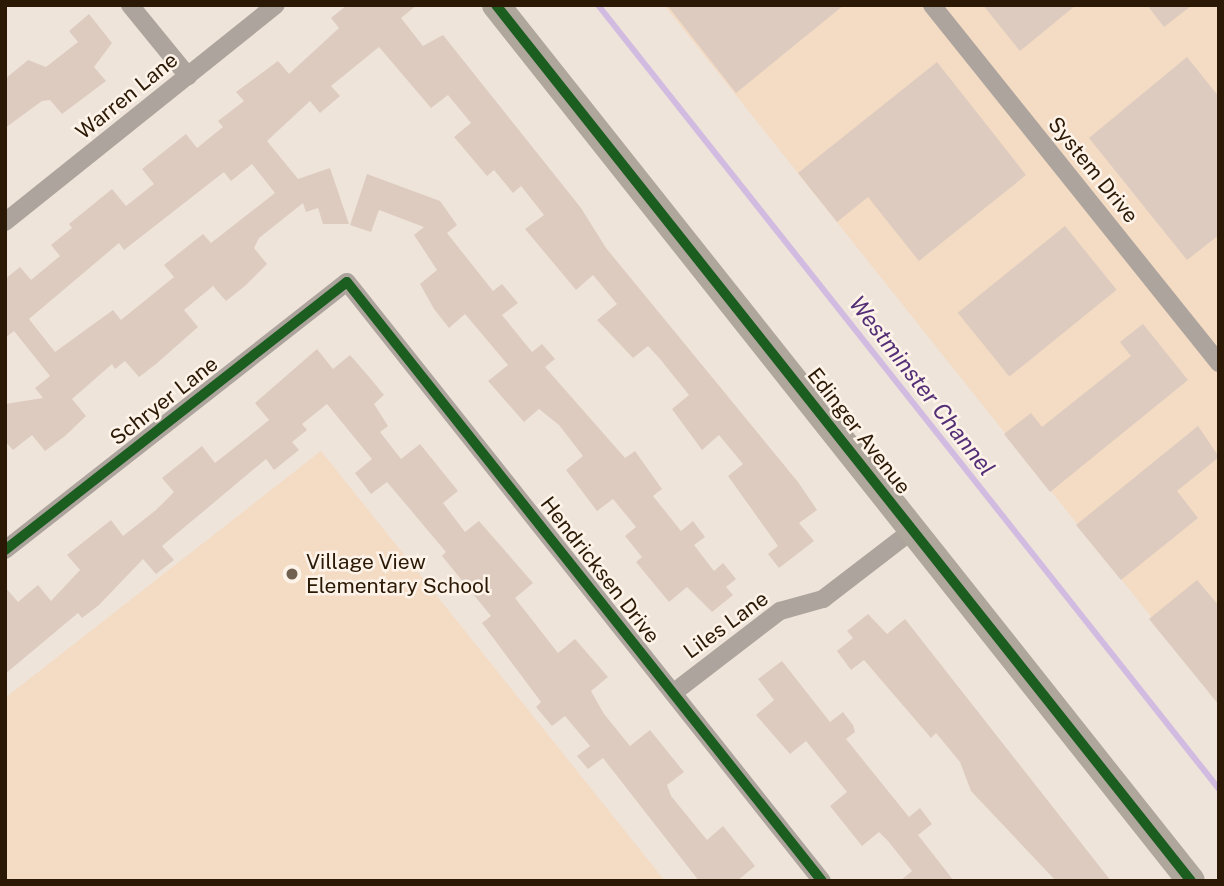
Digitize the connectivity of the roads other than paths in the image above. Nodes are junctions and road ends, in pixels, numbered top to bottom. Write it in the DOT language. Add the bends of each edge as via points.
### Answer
graph roads {
  1 [pos="130,5"];
  2 [pos="276,5"];
  3 [pos="496,5"];
  4 [pos="932,5"];
  5 [pos="188,76"];
  6 [pos="5,222"];
  7 [pos="347,282"];
  8 [pos="1219,363"];
  9 [pos="912,530"];
  10 [pos="5,550"];
  11 [pos="673,693"];
  12 [pos="822,881"];
  13 [pos="1191,881"];
  1 -- 5 [label="street"];
  2 -- 5 [label="street, Warren Lane"];
  3 -- 9 [label="main road, Edinger Avenue"];
  4 -- 8 [label="street, System Drive"];
  5 -- 6 [label="street, Warren Lane"];
  7 -- 10 [label="street, Schryer Lane"];
  7 -- 11 [label="street, Hendricksen Drive"];
  9 -- 11 [label="street, Liles Lane" via="822,599 780,611"];
  9 -- 13 [label="main road, Edinger Avenue"];
  11 -- 12 [label="street, Hendricksen Drive"];
}
